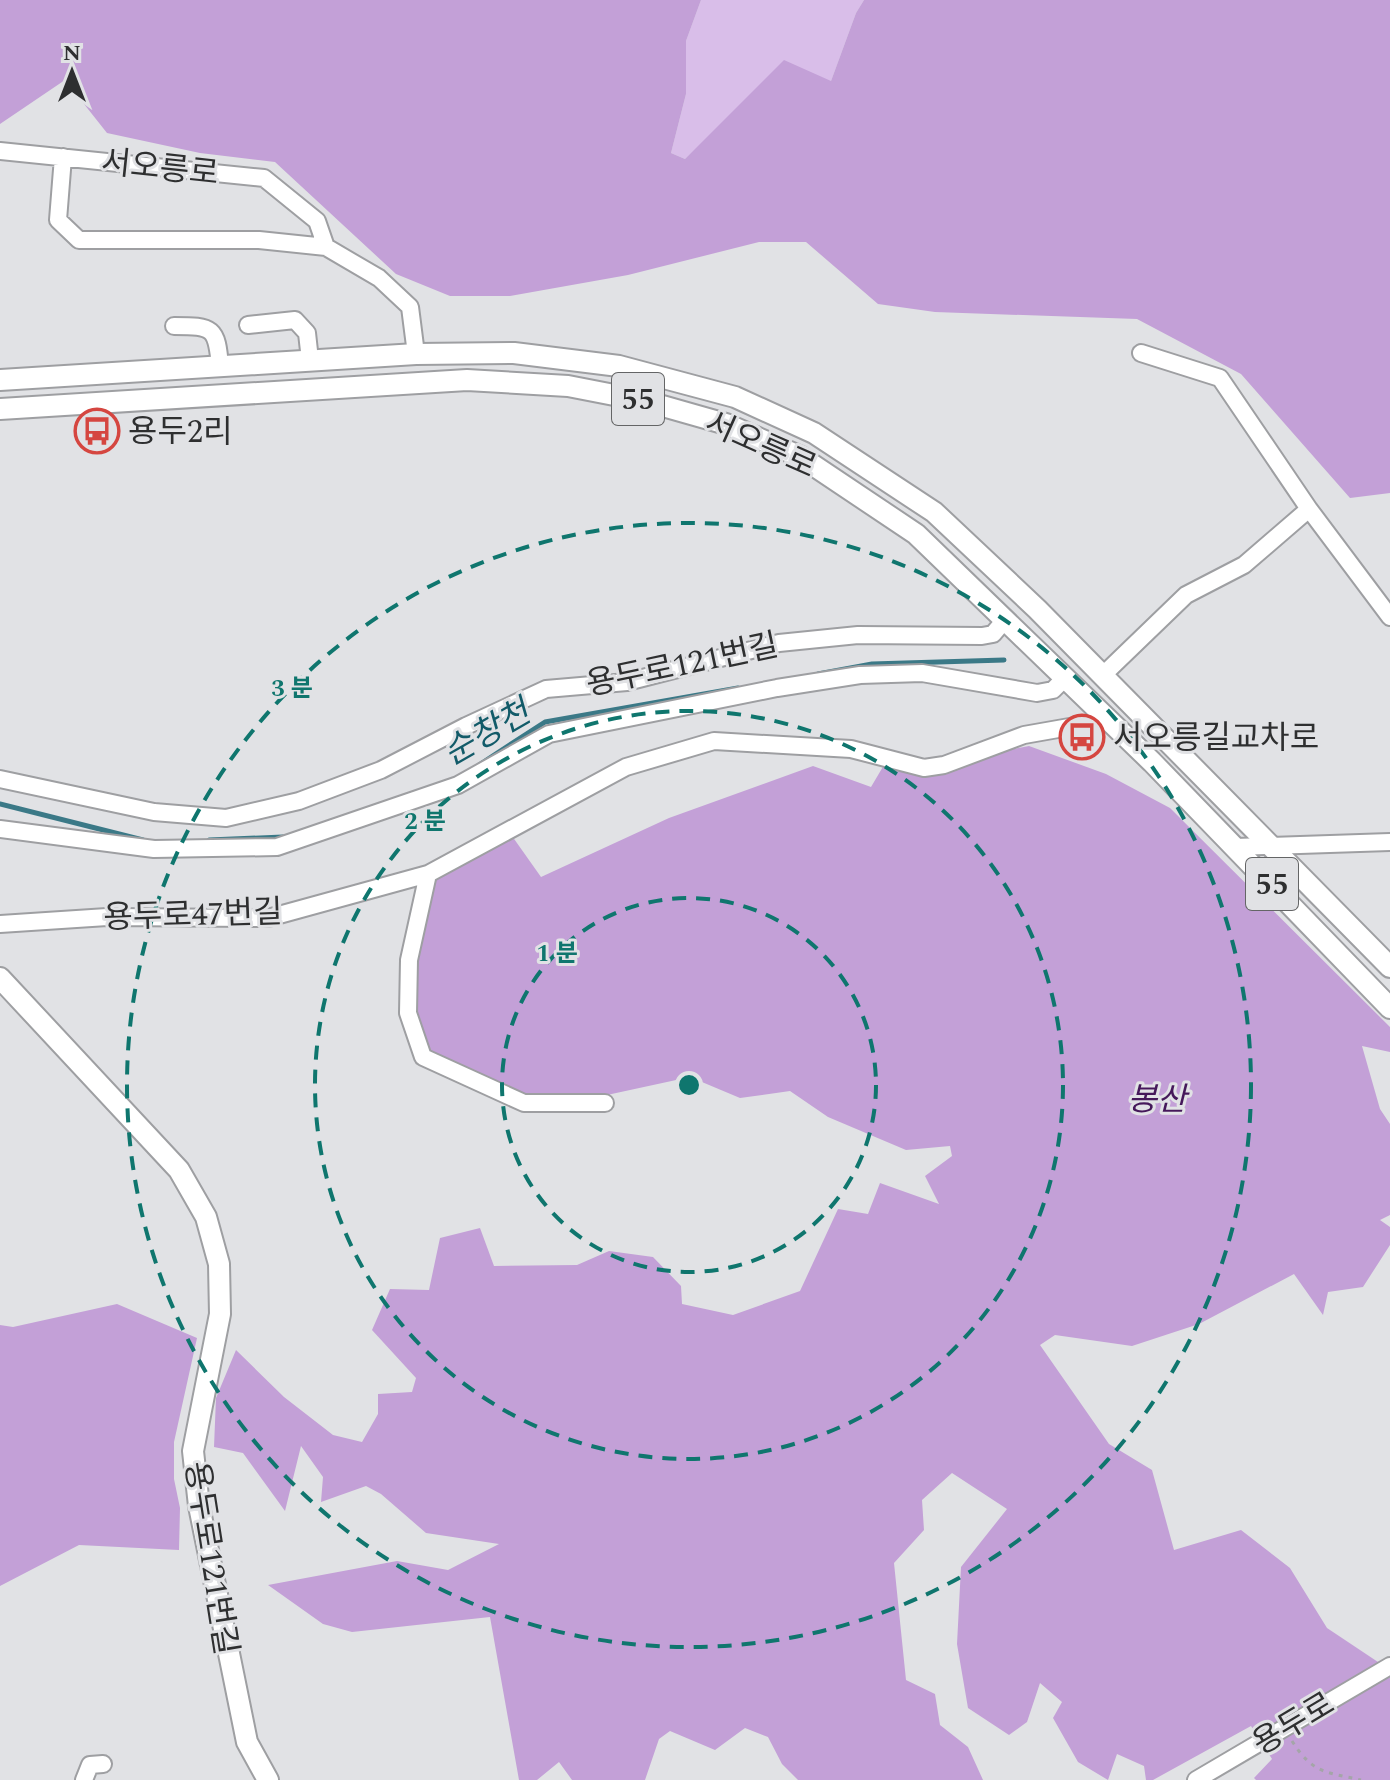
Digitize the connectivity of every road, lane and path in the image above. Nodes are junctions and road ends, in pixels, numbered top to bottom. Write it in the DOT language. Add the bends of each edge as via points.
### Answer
graph roads {
  1 [pos="0,151"];
  2 [pos="63,157"];
  3 [pos="326,247"];
  4 [pos="248,325"];
  5 [pos="174,326"];
  6 [pos="1141,353"];
  7 [pos="416,354"];
  8 [pos="310,360"];
  9 [pos="220,367"];
  10 [pos="0,380"];
  11 [pos="0,409"];
  12 [pos="1309,509"];
  13 [pos="1390,617"];
  14 [pos="1004,621"];
  15 [pos="1102,676"];
  16 [pos="1066,677"];
  17 [pos="1109,720"];
  18 [pos="0,779"];
  19 [pos="0,829"];
  20 [pos="1390,842"];
  21 [pos="1273,846"];
  22 [pos="1236,847"];
  23 [pos="428,874"];
  24 [pos="0,924"];
  25 [pos="1390,967"];
  26 [pos="0,978"];
  27 [pos="1390,1008"];
  28 [pos="605,1103"];
  29 [pos="1390,1666"];
  30 [pos="1284,1729"];
  31 [pos="103,1764"];
  32 [pos="84,1780"];
  33 [pos="268,1780"];
  34 [pos="1196,1780"];
  35 [pos="1361,1780"];
  1 -- 2 [label="street, 서오릉로"];
  2 -- 3 [label="street, 서오릉로" via="264,178 317,221"];
  2 -- 3 [label="street" via="58,220 79,240 259,240"];
  3 -- 7 [label="street" via="379,278 410,307"];
  4 -- 8 [label="street" via="295,320 307,333"];
  5 -- 9 [label="street" via="212,331"];
  6 -- 12 [label="street" via="1220,378"];
  7 -- 8 [label="main road, 서오릉로 / 55"];
  7 -- 15 [label="main road, 서오릉로 / 55" via="514,353 619,366 735,397 814,433 934,512"];
  8 -- 9 [label="main road, 서오릉로 / 55"];
  9 -- 10 [label="main road, 서오릉로 / 55"];
  11 -- 14 [label="main road, 서오릉로 / 55" via="467,380 614,394 726,424 801,457 916,534"];
  12 -- 13 [label="street"];
  12 -- 15 [label="street" via="1244,565 1186,595"];
  14 -- 16 [label="main road, 서오릉로 / 55"];
  14 -- 18 [label="street, 용두로121번길" via="993,634 982,636 858,635 779,643 627,682 546,689 381,770 299,801 226,818 154,812"];
  15 -- 21 [label="main road, 서오릉로 / 55"];
  16 -- 17 [label="main road, 서오릉로 / 55"];
  16 -- 19 [label="street" via="1053,690 1037,693 922,673 860,675 549,734 458,785 277,847 154,849"];
  17 -- 22 [label="main road, 서오릉로 / 55"];
  17 -- 23 [label="street, 용두로47번길" via="1024,735 924,768 851,749 714,741 626,767"];
  20 -- 21 [label="street"];
  21 -- 22 [label="street"];
  21 -- 25 [label="main road, 서오릉로 / 55"];
  22 -- 27 [label="main road, 서오릉로 / 55"];
  23 -- 24 [label="street, 용두로47번길" via="268,918 107,917"];
  23 -- 28 [label="street" via="409,960 408,1013 423,1057 524,1103"];
  26 -- 33 [label="main road, 용두로121번길" via="179,1170 206,1217 219,1264 220,1314 193,1451 199,1506 247,1742"];
  29 -- 30 [label="street, 용두로"];
  30 -- 34 [label="street, 용두로"];
  30 -- 35 [label="path" via="1302,1757 1321,1772"];
  31 -- 32 [label="street" via="90,1765"];
}
